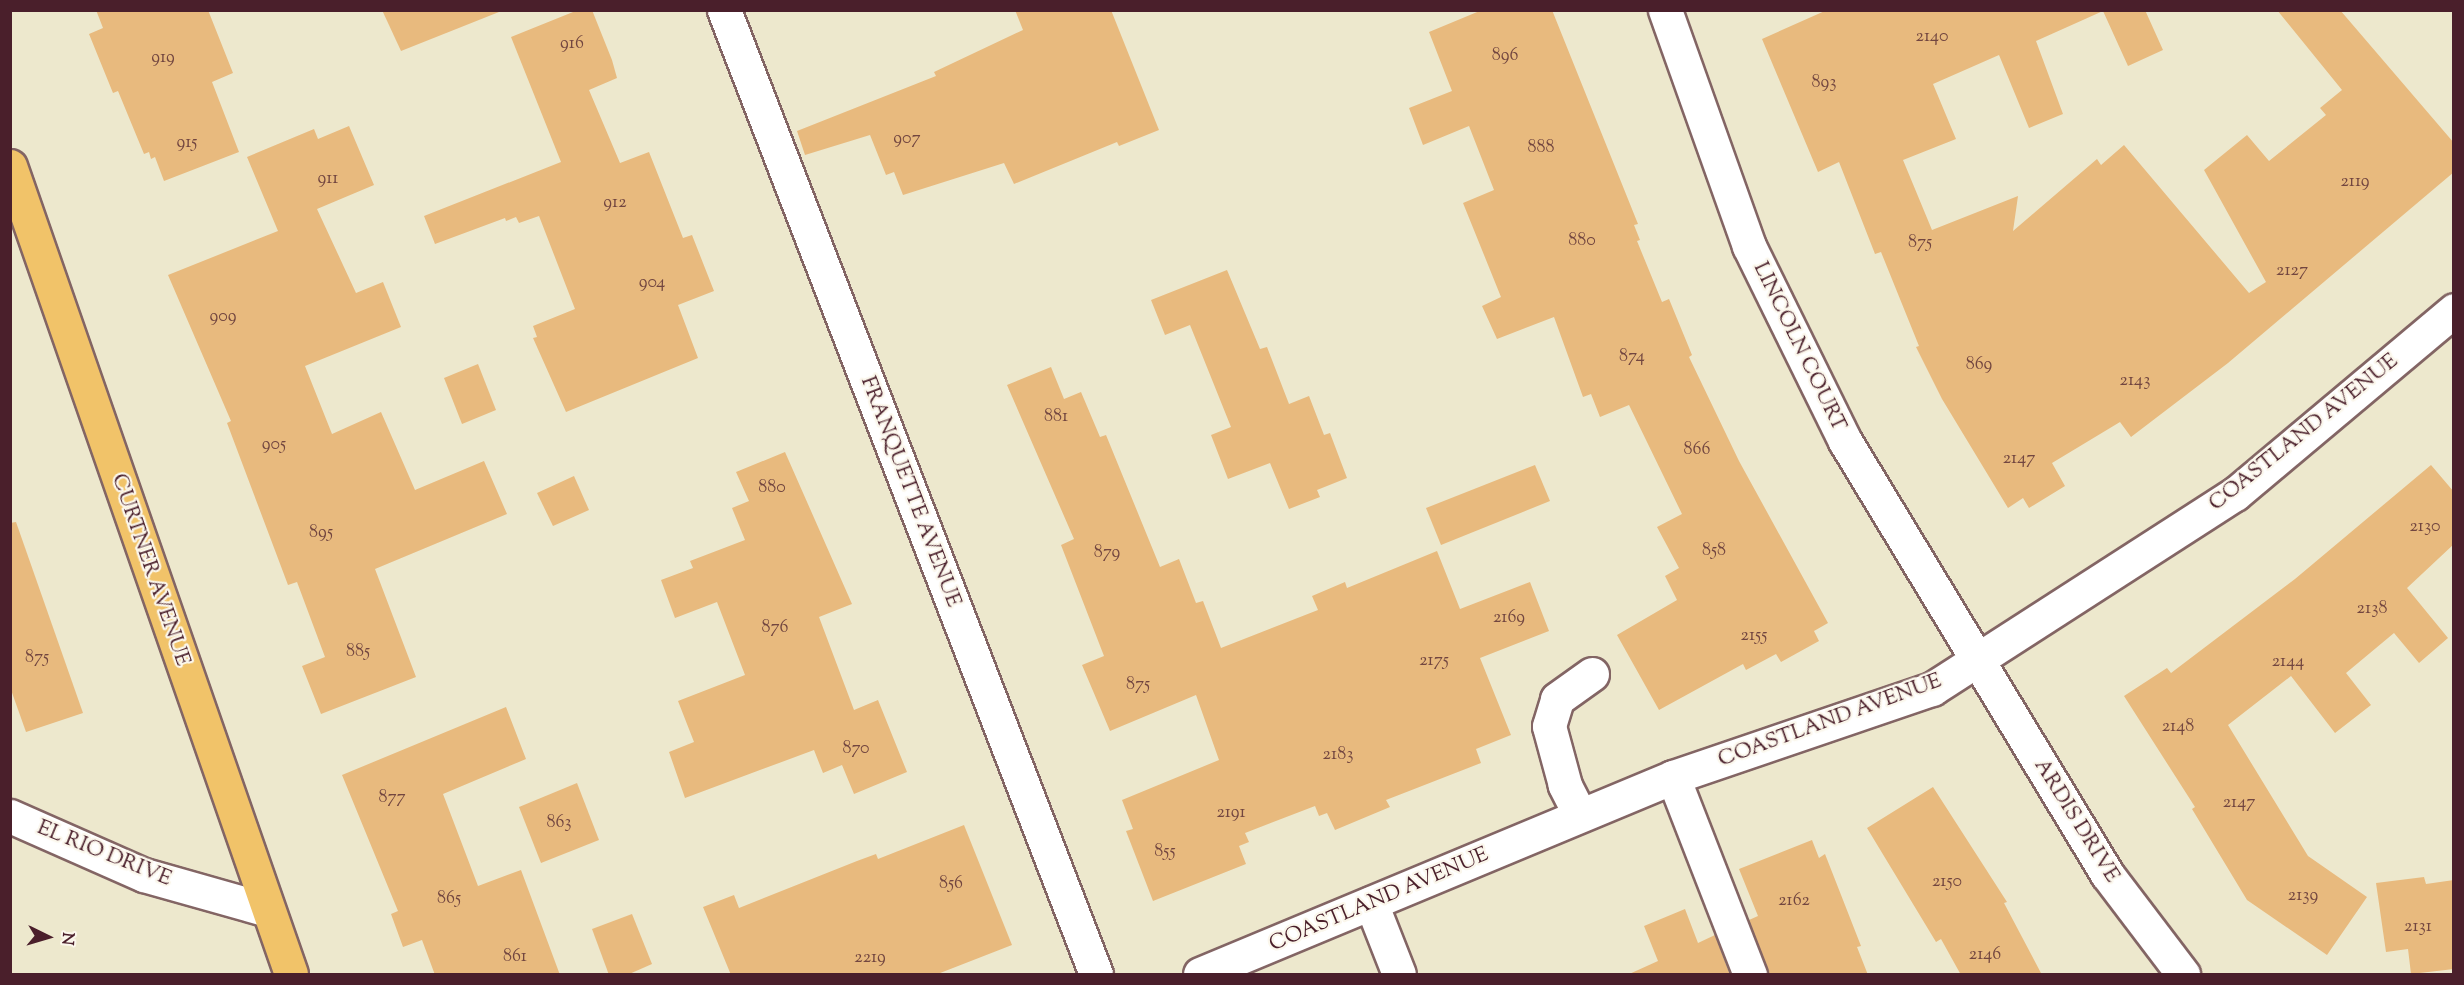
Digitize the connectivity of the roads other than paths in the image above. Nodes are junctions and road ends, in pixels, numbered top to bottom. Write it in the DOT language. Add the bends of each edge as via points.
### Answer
graph roads {
  1 [pos="724,10"];
  2 [pos="1665,10"];
  3 [pos="10,166"];
  4 [pos="2454,310"];
  5 [pos="1978,661"];
  6 [pos="1592,674"];
  7 [pos="1673,777"];
  8 [pos="10,816"];
  9 [pos="1580,816"];
  10 [pos="1371,903"];
  11 [pos="268,910"];
  12 [pos="291,975"];
  13 [pos="1096,975"];
  14 [pos="1200,975"];
  15 [pos="1399,975"];
  16 [pos="1750,975"];
  17 [pos="2183,975"];
  1 -- 13 [label="street, FRANQUETTE AVENUE"];
  2 -- 5 [label="street, LINCOLN COURT" via="1749,246 1845,441"];
  3 -- 11 [label="main road, CURTNER AVENUE"];
  4 -- 5 [label="street, COASTLAND AVENUE" via="2235,494"];
  5 -- 7 [label="street, COASTLAND AVENUE" via="1932,689"];
  5 -- 17 [label="street, ARDIS DRIVE" via="2107,874"];
  6 -- 9 [label="street" via="1557,699 1549,726 1565,785"];
  7 -- 9 [label="street, COASTLAND AVENUE"];
  7 -- 16 [label="street"];
  8 -- 11 [label="street, EL RIO DRIVE" via="144,875"];
  9 -- 10 [label="street, COASTLAND AVENUE"];
  10 -- 14 [label="street, COASTLAND AVENUE"];
  10 -- 15 [label="street"];
  11 -- 12 [label="main road, CURTNER AVENUE"];
}
